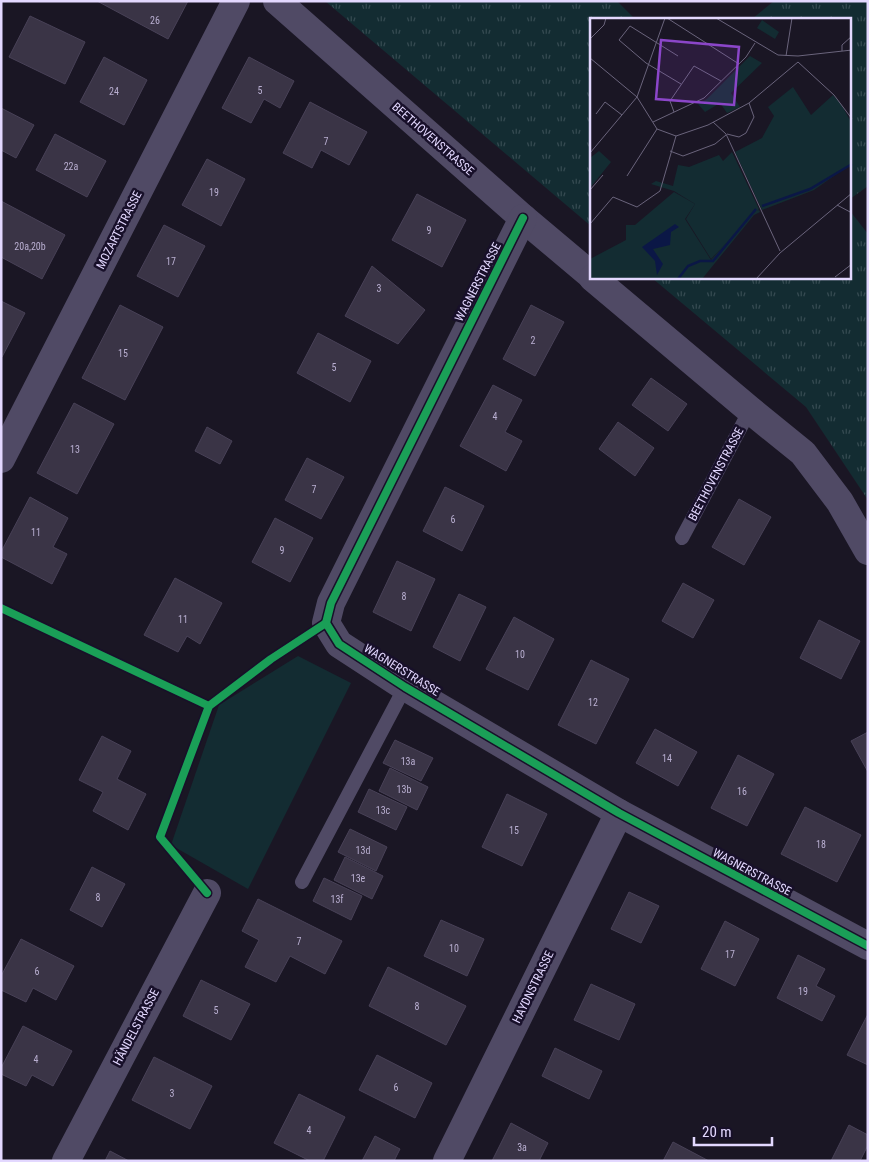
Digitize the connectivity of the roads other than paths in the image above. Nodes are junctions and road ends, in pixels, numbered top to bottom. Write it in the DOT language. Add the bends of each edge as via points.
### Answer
graph roads {
  1 [pos="236,1"];
  2 [pos="277,1"];
  3 [pos="523,218"];
  4 [pos="590,275"];
  5 [pos="594,279"];
  6 [pos="750,410"];
  7 [pos="1,459"];
  8 [pos="682,538"];
  9 [pos="868,551"];
  10 [pos="405,687"];
  11 [pos="619,813"];
  12 [pos="302,882"];
  13 [pos="207,894"];
  14 [pos="868,946"];
  15 [pos="66,1161"];
  16 [pos="447,1161"];
  1 -- 7 [label="street, MOZARTSTRASSE"];
  2 -- 3 [label="street, BEETHOVENSTRASSE"];
  3 -- 4 [label="street, BEETHOVENSTRASSE"];
  3 -- 10 [label="street, WAGNERSTRASSE" via="331,602 326,623 340,644"];
  5 -- 6 [label="street, BEETHOVENSTRASSE"];
  6 -- 8 [label="lane, BEETHOVENSTRASSE"];
  6 -- 9 [label="street, BEETHOVENSTRASSE" via="803,453 840,502"];
  10 -- 11 [label="street, WAGNERSTRASSE"];
  10 -- 12 [label="lane"];
  11 -- 14 [label="street, WAGNERSTRASSE"];
  11 -- 16 [label="street, HAYDNSTRASSE"];
  13 -- 15 [label="street, HÄNDELSTRASSE"];
}
